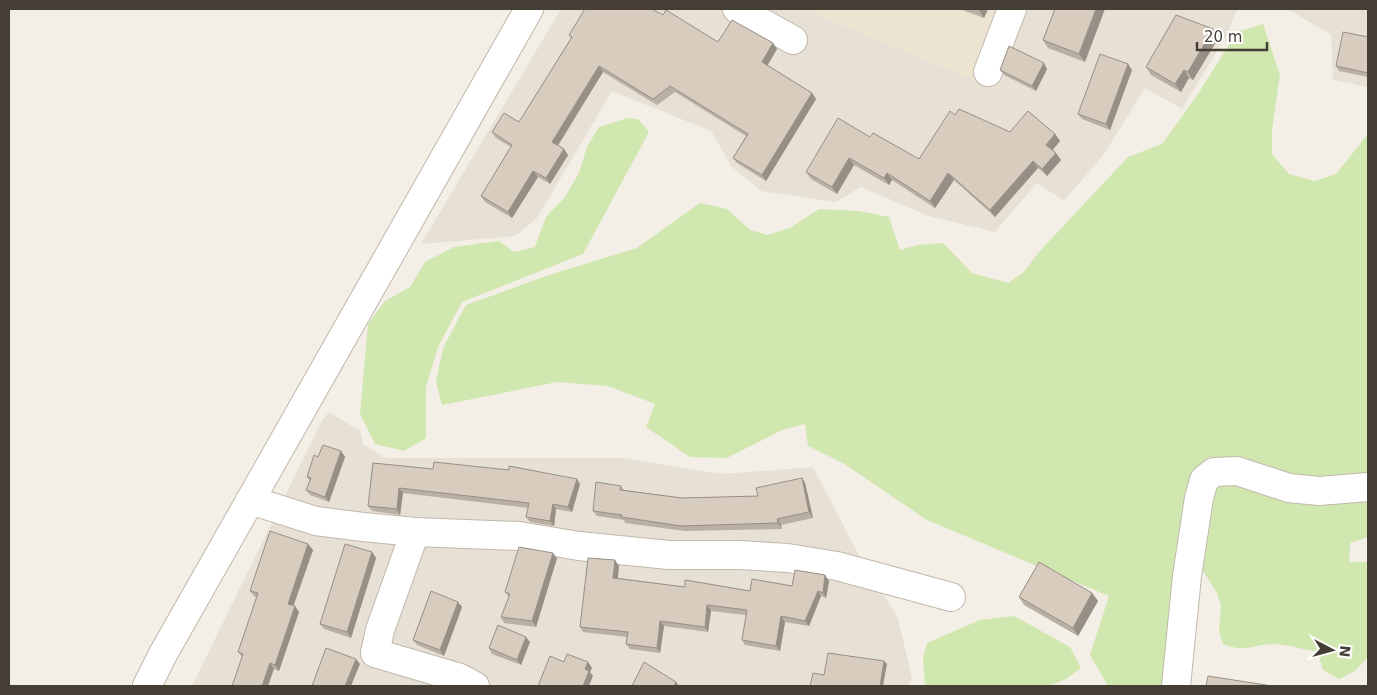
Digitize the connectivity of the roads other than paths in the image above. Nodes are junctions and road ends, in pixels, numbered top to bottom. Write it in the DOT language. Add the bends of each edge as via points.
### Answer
graph roads {
  1 [pos="529,9"];
  2 [pos="737,9"];
  3 [pos="1012,9"];
  4 [pos="793,40"];
  5 [pos="988,72"];
  6 [pos="1368,487"];
  7 [pos="250,500"];
  8 [pos="414,532"];
  9 [pos="951,597"];
  10 [pos="147,686"];
  11 [pos="475,686"];
  12 [pos="1176,686"];
  1 -- 7 [label="street"];
  2 -- 4 [label="street"];
  3 -- 5 [label="street"];
  6 -- 12 [label="street" via="1318,491 1289,488 1236,471 1214,472 1204,480 1187,576"];
  7 -- 8 [label="street" via="316,522"];
  7 -- 10 [label="street"];
  8 -- 9 [label="street" via="519,536 669,555 788,558 837,566"];
  8 -- 11 [label="street" via="375,653 460,678"];
}
